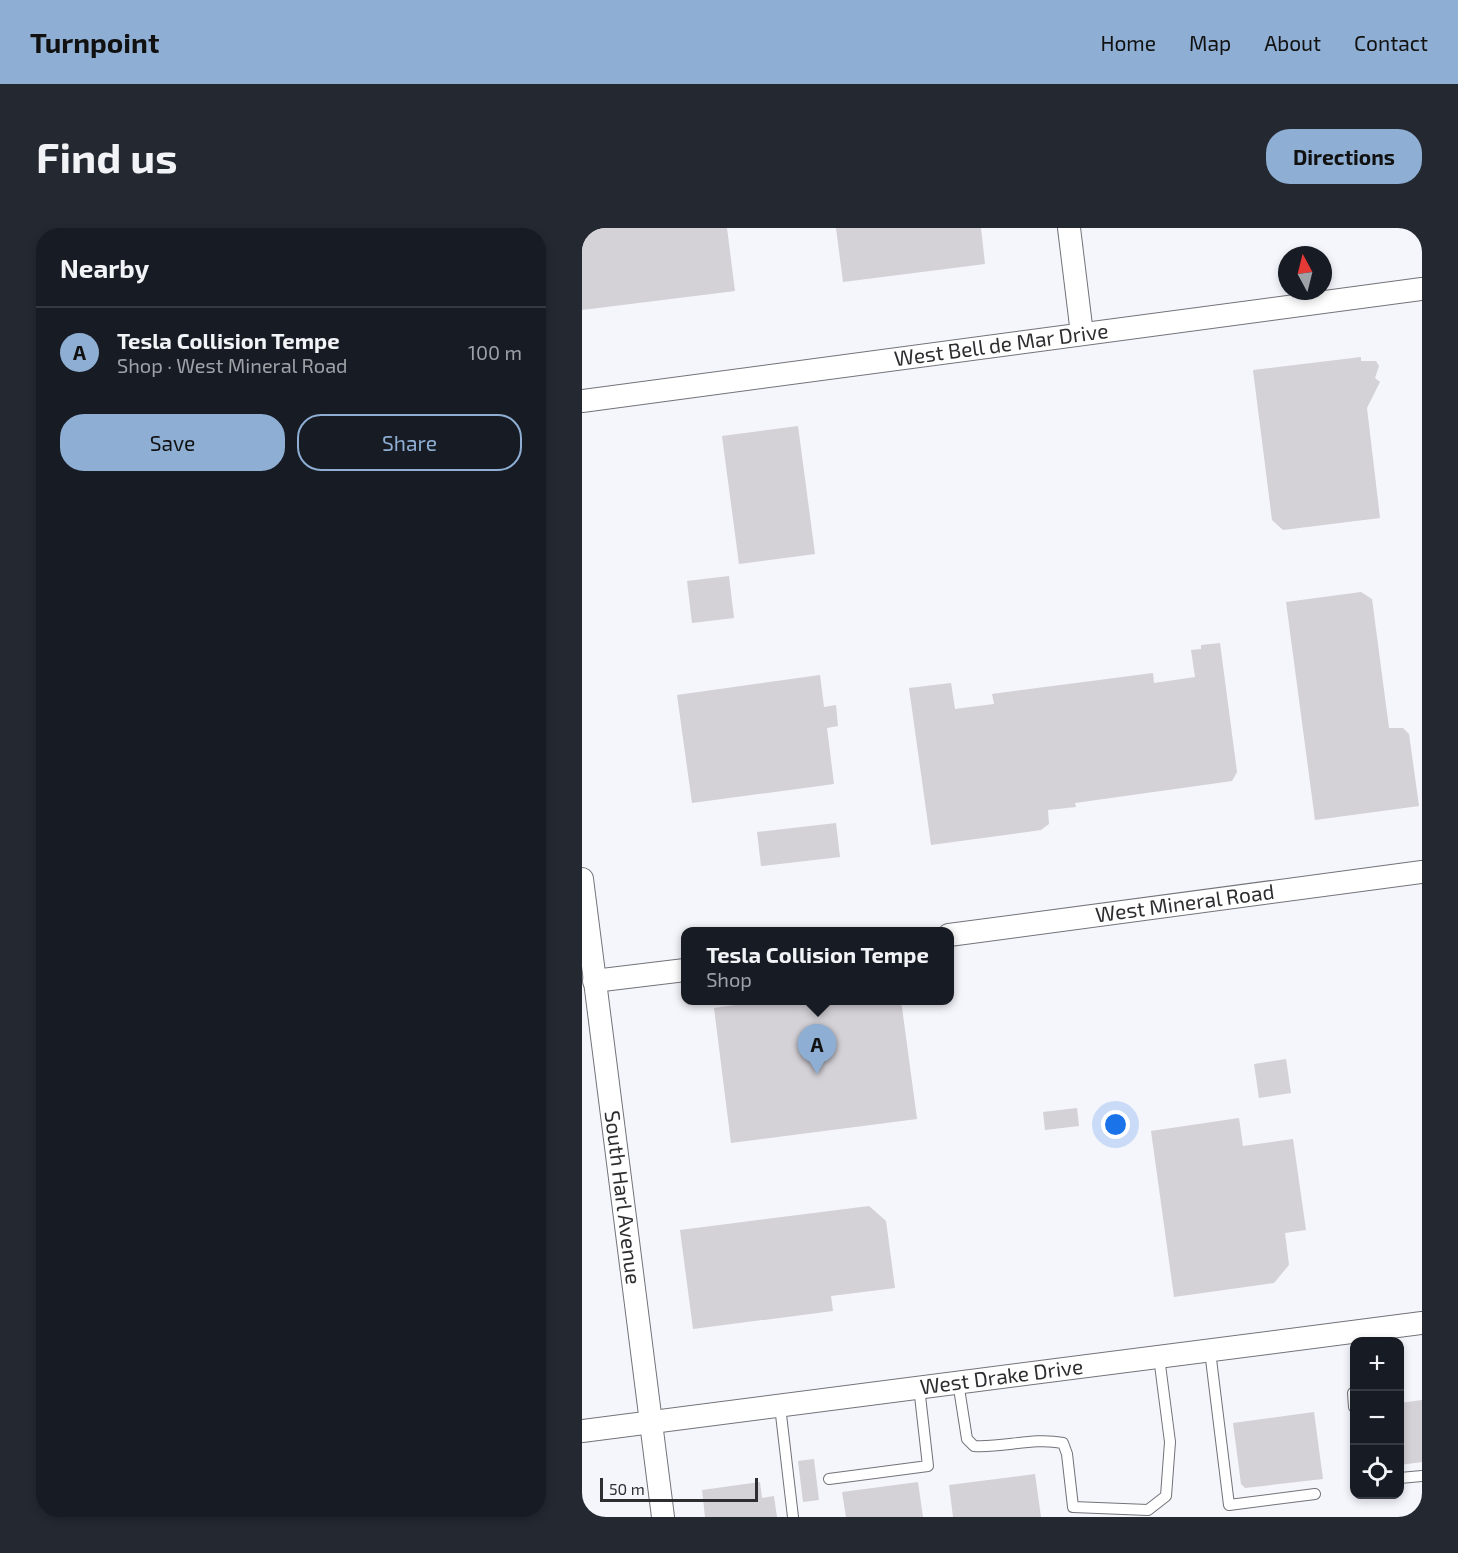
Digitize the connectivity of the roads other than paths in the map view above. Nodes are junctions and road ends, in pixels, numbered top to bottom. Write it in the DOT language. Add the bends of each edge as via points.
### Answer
graph roads {
  1 [pos="1069,228"];
  2 [pos="1422,289"];
  3 [pos="1082,334"];
  4 [pos="582,401"];
  5 [pos="1422,872"];
  6 [pos="582,879"];
  7 [pos="585,926"];
  8 [pos="954,934"];
  9 [pos="681,970"];
  10 [pos="594,981"];
  11 [pos="1422,1323"];
  12 [pos="1210,1351"];
  13 [pos="1160,1357"];
  14 [pos="958,1382"];
  15 [pos="919,1388"];
  16 [pos="780,1406"];
  17 [pos="652,1421"];
  18 [pos="582,1431"];
  19 [pos="1422,1476"];
  20 [pos="1404,1478"];
  21 [pos="829,1479"];
  22 [pos="1315,1494"];
  23 [pos="663,1517"];
  24 [pos="793,1517"];
  1 -- 3 [label="street"];
  2 -- 3 [label="street, West Bell de Mar Drive"];
  3 -- 4 [label="street, West Bell de Mar Drive"];
  5 -- 8 [label="street, West Mineral Road"];
  6 -- 7 [label="street, South Harl Avenue"];
  7 -- 10 [label="street, South Harl Avenue"];
  9 -- 10 [label="street"];
  10 -- 17 [label="street, South Harl Avenue"];
  11 -- 12 [label="street, West Drake Drive"];
  12 -- 13 [label="street, West Drake Drive"];
  12 -- 22 [label="lane" via="1229,1504"];
  13 -- 14 [label="street, West Drake Drive"];
  13 -- 14 [label="lane" via="1170,1442 1166,1496 1148,1510 1073,1507 1067,1454 1062,1443 1050,1440 974,1446 967,1439"];
  14 -- 15 [label="street, West Drake Drive"];
  15 -- 16 [label="street, West Drake Drive"];
  15 -- 21 [label="lane" via="928,1466"];
  16 -- 17 [label="street, West Drake Drive"];
  16 -- 24 [label="lane"];
  17 -- 18 [label="street, West Drake Drive"];
  17 -- 23 [label="street, South Harl Avenue"];
  19 -- 20 [label="lane"];
}
